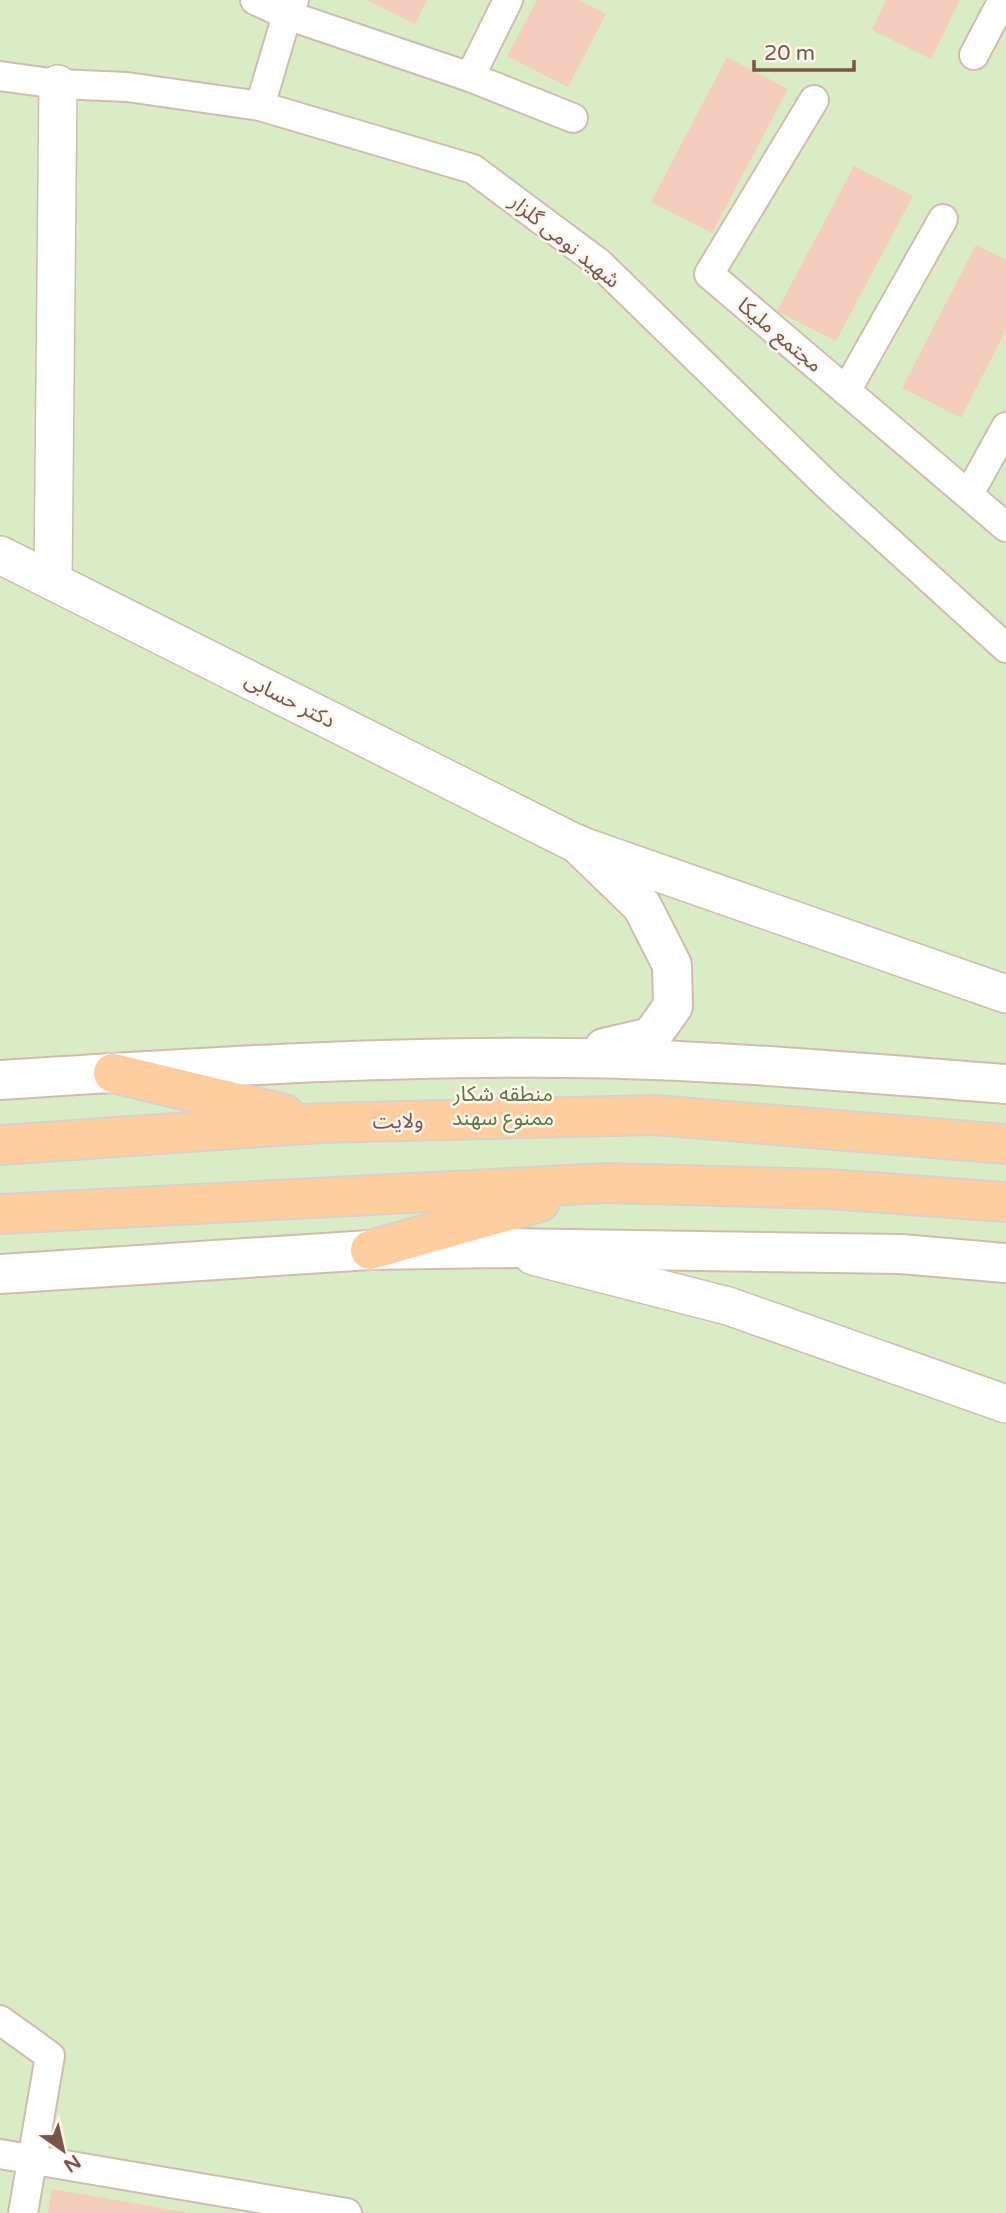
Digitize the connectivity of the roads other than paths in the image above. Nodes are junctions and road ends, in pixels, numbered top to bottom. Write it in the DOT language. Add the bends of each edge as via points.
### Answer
graph roads {
  1 [pos="255,0"];
  2 [pos="508,0"];
  3 [pos="1003,0"];
  4 [pos="291,8"];
  5 [pos="974,55"];
  6 [pos="0,76"];
  7 [pos="470,77"];
  8 [pos="58,84"];
  9 [pos="814,100"];
  10 [pos="260,106"];
  11 [pos="573,118"];
  12 [pos="943,219"];
  13 [pos="846,391"];
  14 [pos="1006,427"];
  15 [pos="970,494"];
  16 [pos="1006,527"];
  17 [pos="0,555"];
  18 [pos="53,581"];
  19 [pos="1006,648"];
  20 [pos="579,845"];
  21 [pos="1006,994"];
  22 [pos="566,1058"];
  23 [pos="113,1073"];
  24 [pos="0,1080"];
  25 [pos="1006,1084"];
  26 [pos="320,1123"];
  27 [pos="1006,1144"];
  28 [pos="0,1145"];
  29 [pos="606,1183"];
  30 [pos="1006,1202"];
  31 [pos="0,1214"];
  32 [pos="501,1248"];
  33 [pos="370,1250"];
  34 [pos="1006,1263"];
  35 [pos="68,1269"];
  36 [pos="0,1274"];
  37 [pos="0,1284"];
  38 [pos="1006,1404"];
  39 [pos="0,2020"];
  40 [pos="0,2154"];
  41 [pos="32,2160"];
  42 [pos="23,2213"];
  43 [pos="346,2213"];
  1 -- 4 [label="street"];
  2 -- 7 [label="street"];
  3 -- 5 [label="street"];
  4 -- 7 [label="street"];
  4 -- 10 [label="street"];
  6 -- 8 [label="street, شهید نومی گلزار"];
  7 -- 11 [label="street"];
  8 -- 10 [label="street, شهید نومی گلزار" via="127,87"];
  8 -- 18 [label="street"];
  9 -- 13 [label="street, مجتمع ملیکا" via="709,274"];
  10 -- 19 [label="street, شهید نومی گلزار" via="473,169 599,263 828,486"];
  12 -- 13 [label="street"];
  13 -- 15 [label="street, مجتمع ملیکا"];
  14 -- 15 [label="street"];
  15 -- 16 [label="street, مجتمع ملیکا"];
  17 -- 18 [label="street, دکتر حسابی"];
  18 -- 20 [label="street, دکتر حسابی"];
  20 -- 21 [label="street, دکتر حسابی"];
  20 -- 22 [label="main road" via="642,906 672,965 673,1006 651,1037"];
  22 -- 23 [label="main road"];
  22 -- 25 [label="main road" via="727,1062"];
  23 -- 24 [label="main road"];
  23 -- 26 [label="main road"];
  26 -- 27 [label="main road, ولایت" via="655,1115"];
  26 -- 28 [label="main road, ولایت"];
  29 -- 30 [label="main road" via="830,1189"];
  29 -- 31 [label="main road"];
  29 -- 33 [label="main road"];
  32 -- 33 [label="main road"];
  32 -- 34 [label="main road" via="901,1254"];
  32 -- 38 [label="street" via="728,1306"];
  33 -- 35 [label="main road"];
  35 -- 36 [label="main road"];
  35 -- 37 [label="main road"];
  39 -- 41 [label="street" via="50,2056"];
  40 -- 41 [label="street"];
  41 -- 42 [label="street"];
  41 -- 43 [label="street"];
}
